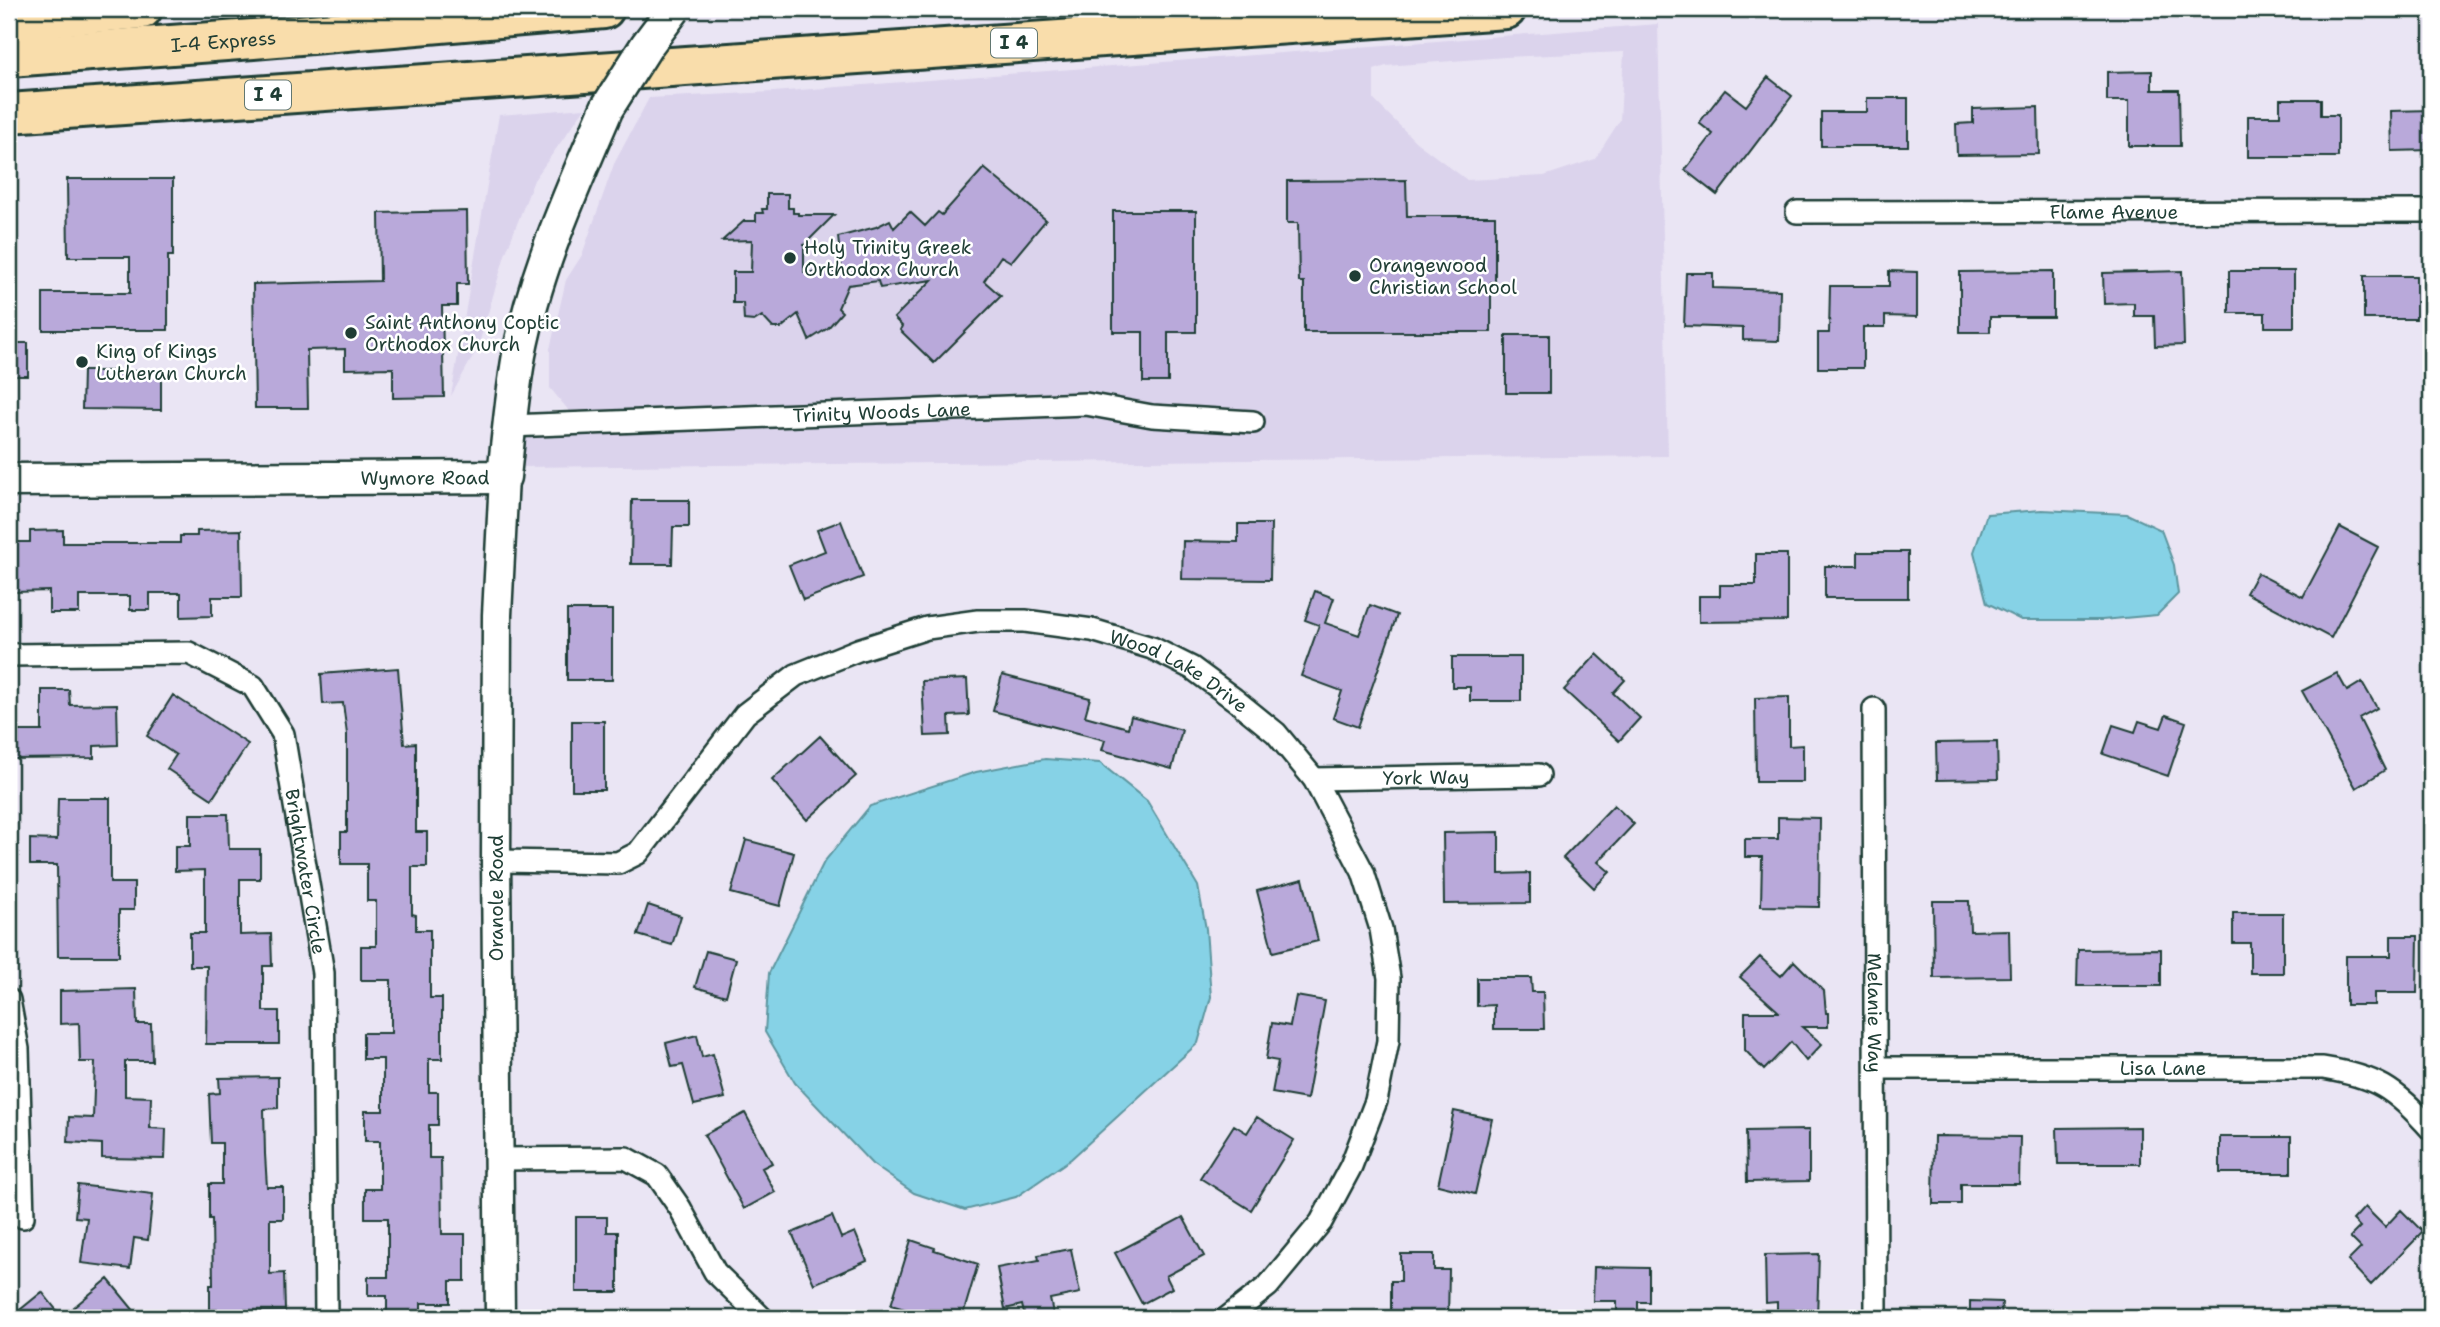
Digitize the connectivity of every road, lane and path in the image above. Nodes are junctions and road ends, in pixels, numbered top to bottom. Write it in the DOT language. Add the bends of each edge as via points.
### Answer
graph roads {
  1 [pos="142,9"];
  2 [pos="604,9"];
  3 [pos="674,9"];
  4 [pos="1506,9"];
  5 [pos="9,20"];
  6 [pos="9,57"];
  7 [pos="9,113"];
  8 [pos="2431,211"];
  9 [pos="1797,212"];
  10 [pos="1253,422"];
  11 [pos="509,426"];
  12 [pos="504,477"];
  13 [pos="9,480"];
  14 [pos="9,655"];
  15 [pos="1874,709"];
  16 [pos="1539,775"];
  17 [pos="1314,779"];
  18 [pos="496,861"];
  19 [pos="9,1000"];
  20 [pos="1876,1068"];
  21 [pos="2431,1129"];
  22 [pos="498,1159"];
  23 [pos="23,1217"];
  24 [pos="326,1318"];
  25 [pos="500,1318"];
  26 [pos="762,1318"];
  27 [pos="1227,1318"];
  28 [pos="1876,1318"];
  1 -- 5 [label="highway"];
  2 -- 6 [label="highway, I-4 Express"];
  3 -- 11 [label="main road, Wymore Road, bridge" via="607,108 557,226 519,354"];
  4 -- 7 [label="highway, I 4"];
  8 -- 9 [label="street, Flame Avenue"];
  10 -- 11 [label="street, Trinity Woods Lane" via="1152,416 1086,404"];
  11 -- 12 [label="main road, Wymore Road"];
  12 -- 13 [label="main road, Wymore Road"];
  12 -- 18 [label="street, Oranole Road" via="497,615"];
  14 -- 24 [label="street, Brightwater Circle" via="189,653 253,686 284,734 323,972"];
  15 -- 20 [label="street, Melanie Way"];
  16 -- 17 [label="street, York Way"];
  17 -- 18 [label="street, Wood Lake Drive" via="1276,733 1234,699 1192,667 1152,648 1092,630 1025,621 978,621 927,628 796,676 745,714 638,853 618,863"];
  17 -- 27 [label="street, Wood Lake Drive" via="1363,872 1381,929 1389,978 1388,1041 1376,1101 1351,1167 1321,1222 1268,1286"];
  18 -- 22 [label="street, Oranole Road"];
  19 -- 23 [label="street" via="18,1049"];
  20 -- 21 [label="street, Lisa Lane" via="2323,1068 2357,1073 2385,1086"];
  20 -- 28 [label="street, Melanie Way"];
  22 -- 25 [label="street, Oranole Road"];
  22 -- 26 [label="street" via="626,1158 657,1175 715,1272"];
}
